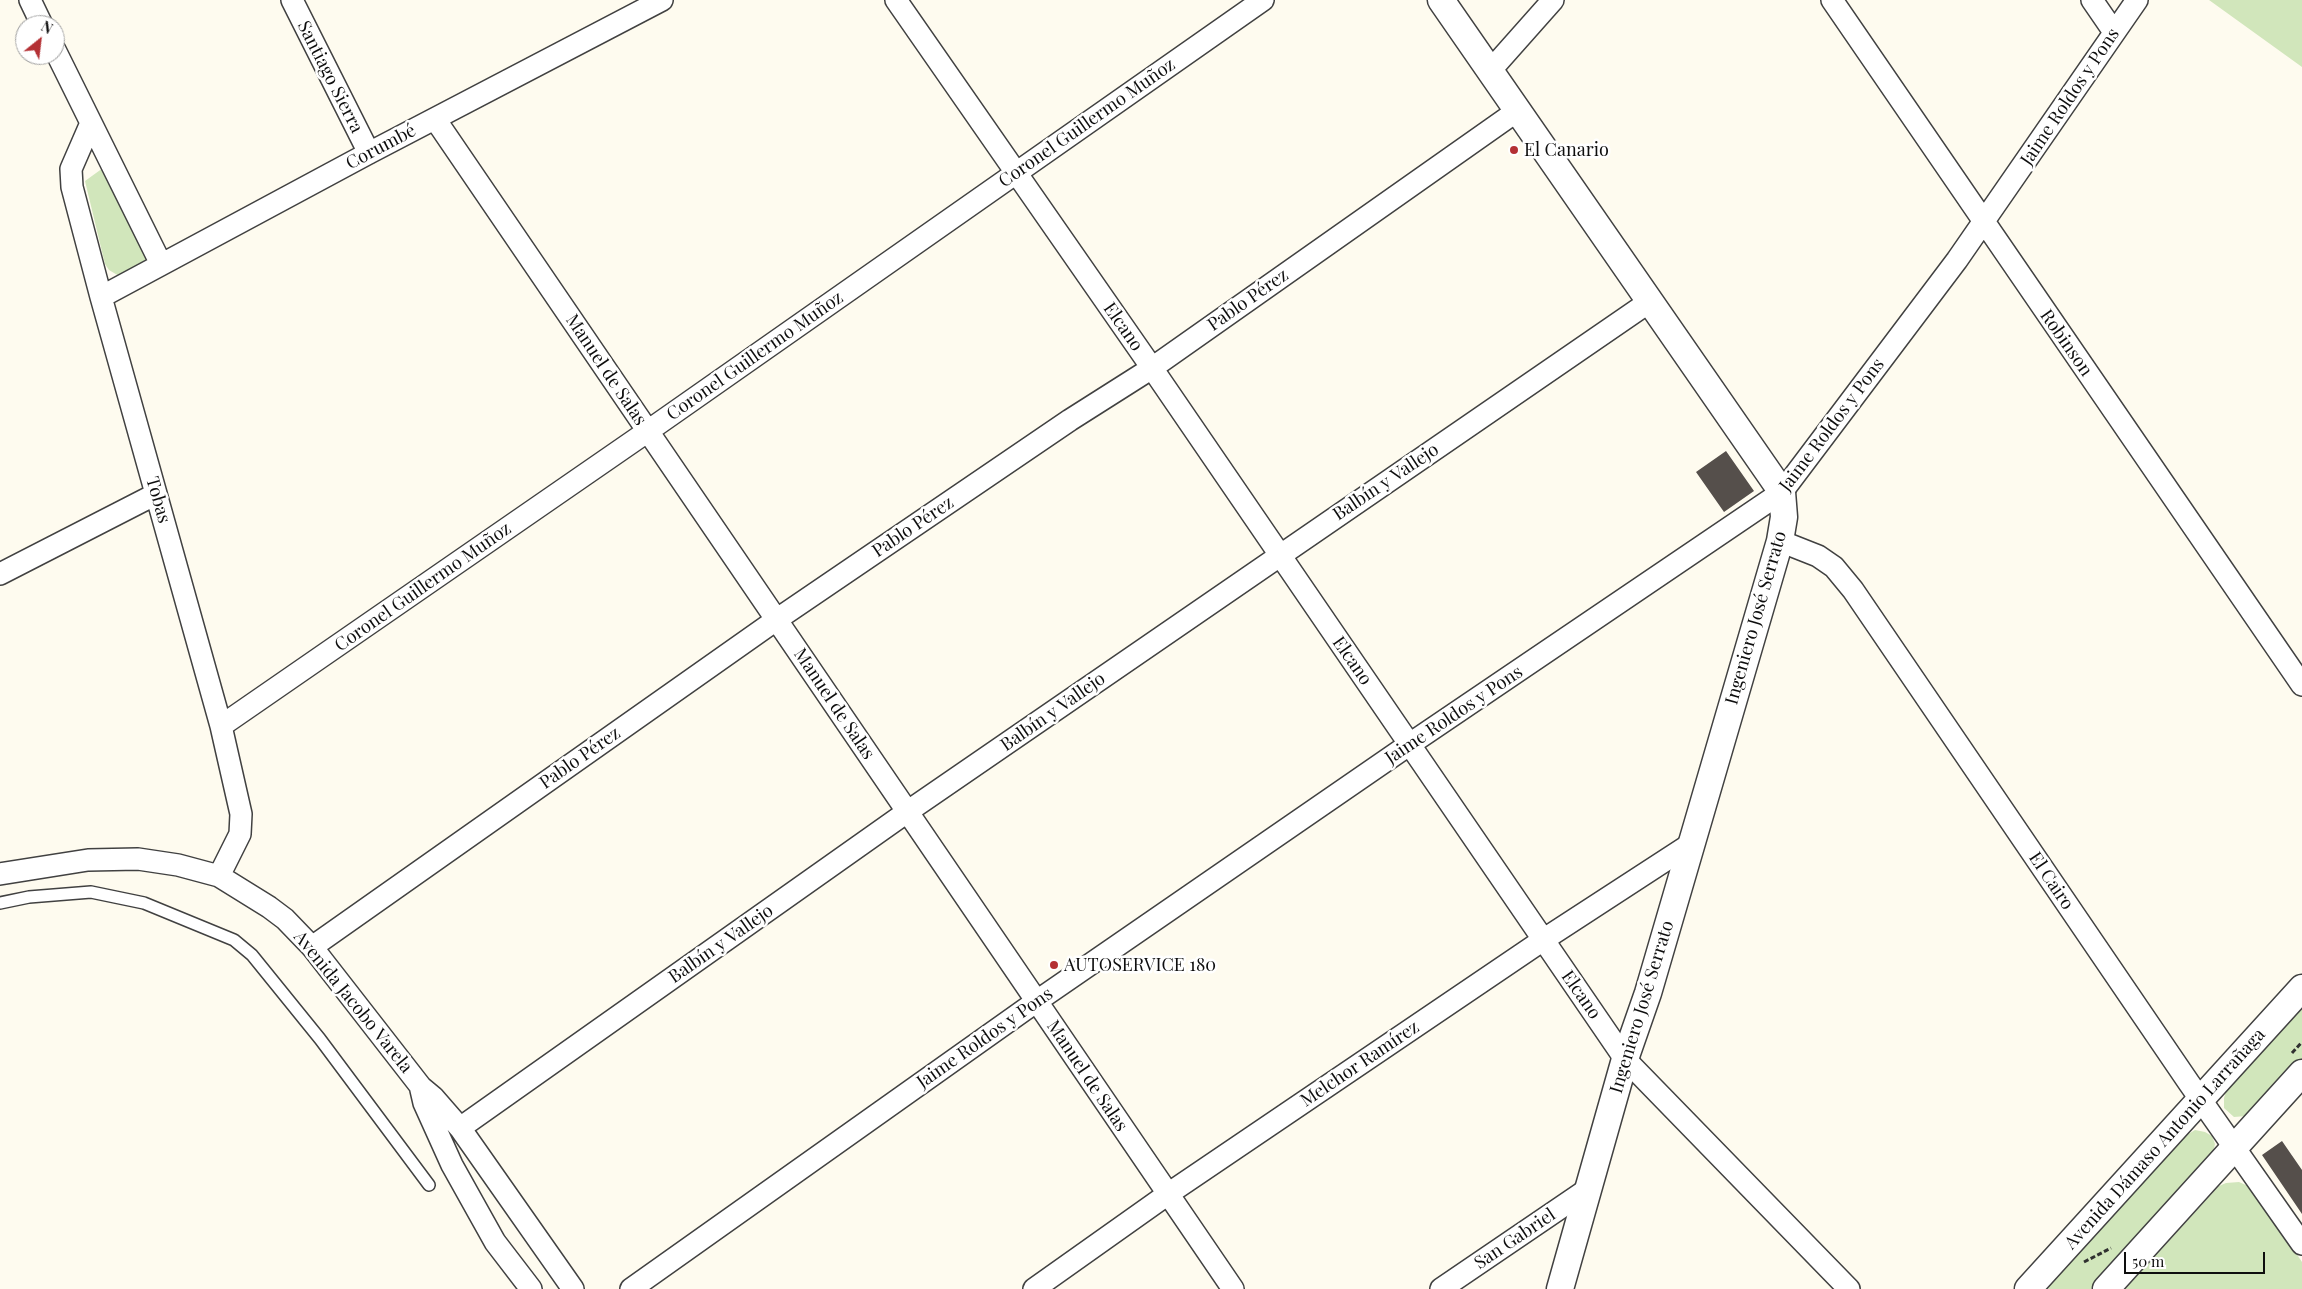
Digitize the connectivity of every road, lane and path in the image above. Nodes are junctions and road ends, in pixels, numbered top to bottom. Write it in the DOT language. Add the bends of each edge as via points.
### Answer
graph roads {
  1 [pos="30,0"];
  2 [pos="292,0"];
  3 [pos="662,0"];
  4 [pos="896,0"];
  5 [pos="1263,0"];
  6 [pos="1441,0"];
  7 [pos="1553,0"];
  8 [pos="1832,0"];
  9 [pos="2092,0"];
  10 [pos="2137,0"];
  11 [pos="37,15"];
  12 [pos="2114,32"];
  13 [pos="62,65"];
  14 [pos="1490,71"];
  15 [pos="1517,111"];
  16 [pos="435,119"];
  17 [pos="91,123"];
  18 [pos="369,153"];
  19 [pos="1017,173"];
  20 [pos="1983,222"];
  21 [pos="162,264"];
  22 [pos="101,297"];
  23 [pos="1649,302"];
  24 [pos="1152,368"];
  25 [pos="648,431"];
  26 [pos="1782,492"];
  27 [pos="156,494"];
  28 [pos="1780,541"];
  29 [pos="1280,556"];
  30 [pos="0,574"];
  31 [pos="776,620"];
  32 [pos="2302,685"];
  33 [pos="221,726"];
  34 [pos="1410,744"];
  35 [pos="907,812"];
  36 [pos="1689,846"];
  37 [pos="0,874"];
  38 [pos="219,876"];
  39 [pos="0,903"];
  40 [pos="1543,940"];
  41 [pos="312,948"];
  42 [pos="2302,988"];
  43 [pos="1037,1002"];
  44 [pos="1626,1059"];
  45 [pos="2302,1073"];
  46 [pos="421,1087"];
  47 [pos="2201,1100"];
  48 [pos="460,1128"];
  49 [pos="2235,1147"];
  50 [pos="429,1184"];
  51 [pos="1588,1189"];
  52 [pos="1168,1194"];
  53 [pos="2302,1244"];
  54 [pos="531,1289"];
  55 [pos="573,1289"];
  56 [pos="632,1289"];
  57 [pos="1034,1289"];
  58 [pos="1233,1289"];
  59 [pos="1441,1289"];
  60 [pos="1560,1289"];
  61 [pos="1849,1289"];
  62 [pos="2028,1289"];
  63 [pos="2106,1289"];
  1 -- 11 [label="street"];
  2 -- 18 [label="street, Santiago Sierra"];
  3 -- 16 [label="street, Corumbé"];
  4 -- 19 [label="street, Elcano"];
  5 -- 19 [label="street, Coronel Guillermo Muñoz"];
  6 -- 14 [label="street"];
  7 -- 14 [label="street"];
  8 -- 20 [label="street, Robinson"];
  9 -- 12 [label="street"];
  10 -- 12 [label="street, Jaime Roldos y Pons"];
  12 -- 20 [label="street, Jaime Roldos y Pons"];
  13 -- 17 [label="street"];
  14 -- 15 [label="street"];
  15 -- 23 [label="street"];
  15 -- 24 [label="street, Pablo Pérez"];
  16 -- 18 [label="street, Corumbé"];
  16 -- 25 [label="street, Manuel de Salas"];
  17 -- 21 [label="street"];
  17 -- 22 [label="street, Tobas" via="71,169 72,187"];
  18 -- 21 [label="street, Corumbé"];
  19 -- 24 [label="street, Elcano"];
  19 -- 25 [label="street, Coronel Guillermo Muñoz"];
  20 -- 26 [label="street, Jaime Roldos y Pons"];
  20 -- 32 [label="street, Robinson"];
  21 -- 22 [label="street, Corumbé"];
  22 -- 27 [label="street, Tobas"];
  23 -- 26 [label="street"];
  23 -- 29 [label="street, Balbín y Vallejo"];
  24 -- 29 [label="street, Elcano"];
  24 -- 31 [label="street, Pablo Pérez"];
  25 -- 31 [label="street, Manuel de Salas"];
  25 -- 33 [label="street, Coronel Guillermo Muñoz"];
  26 -- 28 [label="street, Ingeniero José Serrato" via="1784,517"];
  26 -- 34 [label="street, Jaime Roldos y Pons"];
  27 -- 30 [label="street"];
  27 -- 33 [label="street, Tobas"];
  28 -- 36 [label="street, Ingeniero José Serrato"];
  28 -- 47 [label="street, El Cairo" via="1834,567 1853,590"];
  29 -- 34 [label="street, Elcano"];
  29 -- 35 [label="street, Balbín y Vallejo"];
  31 -- 35 [label="street, Manuel de Salas"];
  31 -- 41 [label="street, Pablo Pérez"];
  33 -- 38 [label="street, Tobas" via="241,814 240,834"];
  34 -- 40 [label="street, Elcano"];
  34 -- 43 [label="street, Jaime Roldos y Pons"];
  35 -- 43 [label="street, Manuel de Salas"];
  35 -- 48 [label="street, Balbín y Vallejo"];
  36 -- 40 [label="street, Melchor Ramírez"];
  36 -- 44 [label="street, Ingeniero José Serrato"];
  37 -- 38 [label="street, Avenida Jacobo Varela" via="88,860 130,859 178,865"];
  38 -- 41 [label="street, Avenida Jacobo Varela" via="280,915"];
  39 -- 50 [label="lane" via="91,892 144,903 234,940 252,955 320,1039"];
  40 -- 44 [label="street, Elcano"];
  40 -- 52 [label="street, Melchor Ramírez"];
  41 -- 46 [label="street, Avenida Jacobo Varela"];
  42 -- 47 [label="street, Avenida Dámaso Antonio Larrañaga"];
  43 -- 52 [label="street, Manuel de Salas"];
  43 -- 56 [label="street, Jaime Roldos y Pons"];
  44 -- 51 [label="street, Ingeniero José Serrato"];
  44 -- 61 [label="street, Elcano"];
  45 -- 49 [label="street"];
  46 -- 48 [label="street, Avenida Jacobo Varela"];
  46 -- 54 [label="street, Avenida Jacobo Varela" via="424,1103 452,1165 495,1242"];
  47 -- 49 [label="street, El Cairo"];
  47 -- 62 [label="street, Avenida Dámaso Antonio Larrañaga"];
  48 -- 55 [label="street, Avenida Jacobo Varela"];
  49 -- 53 [label="street, El Cairo"];
  49 -- 63 [label="street"];
  51 -- 59 [label="street, San Gabriel"];
  51 -- 60 [label="street, Ingeniero José Serrato"];
  52 -- 57 [label="street, Melchor Ramírez"];
  52 -- 58 [label="street, Manuel de Salas"];
}
